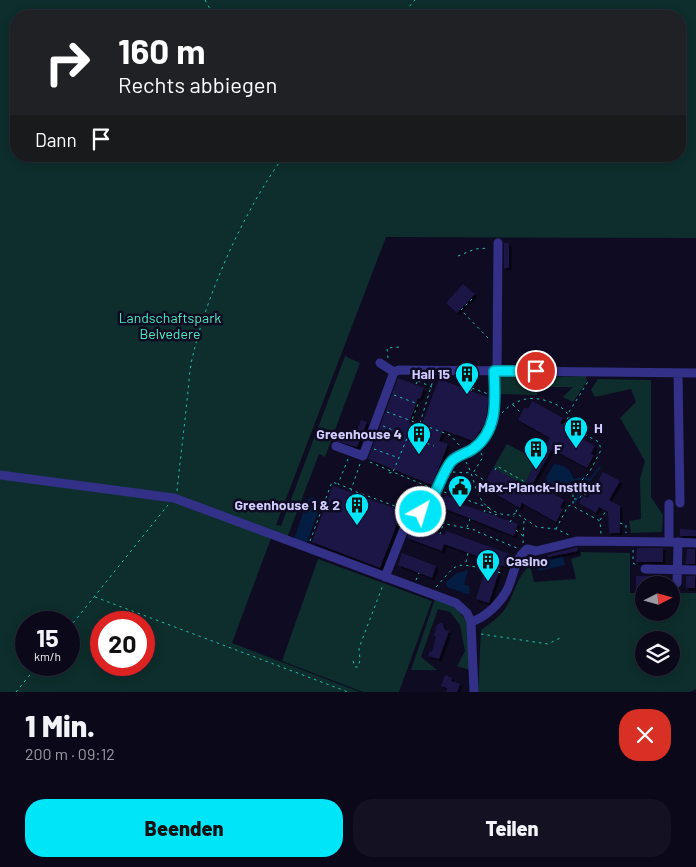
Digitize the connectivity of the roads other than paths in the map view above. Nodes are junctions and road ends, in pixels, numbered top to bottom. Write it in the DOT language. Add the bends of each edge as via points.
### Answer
graph roads {
  1 [pos="498,246"];
  2 [pos="383,365"];
  3 [pos="496,371"];
  4 [pos="394,372"];
  5 [pos="678,373"];
  6 [pos="696,373"];
  7 [pos="336,446"];
  8 [pos="0,475"];
  9 [pos="680,503"];
  10 [pos="669,504"];
  11 [pos="673,542"];
  12 [pos="696,543"];
  13 [pos="645,569"];
  14 [pos="678,570"];
  15 [pos="696,570"];
  16 [pos="678,576"];
  17 [pos="385,577"];
  18 [pos="471,622"];
  19 [pos="474,692"];
  1 -- 3 [label="lane"];
  2 -- 4 [label="lane"];
  3 -- 4 [label="lane"];
  3 -- 5 [label="lane"];
  3 -- 17 [label="lane" via="496,399 487,432 479,443 454,458 445,472 439,497 408,519"];
  4 -- 7 [label="lane" via="362,457"];
  5 -- 6 [label="lane"];
  5 -- 9 [label="lane"];
  8 -- 17 [label="lane" via="174,498"];
  10 -- 11 [label="lane"];
  11 -- 12 [label="lane"];
  11 -- 14 [label="lane"];
  11 -- 18 [label="lane" via="577,541 536,551 527,549 520,555 505,594 484,618"];
  13 -- 14 [label="lane"];
  14 -- 15 [label="lane"];
  14 -- 16 [label="lane"];
  17 -- 18 [label="lane" via="456,603"];
  18 -- 19 [label="lane"];
}
